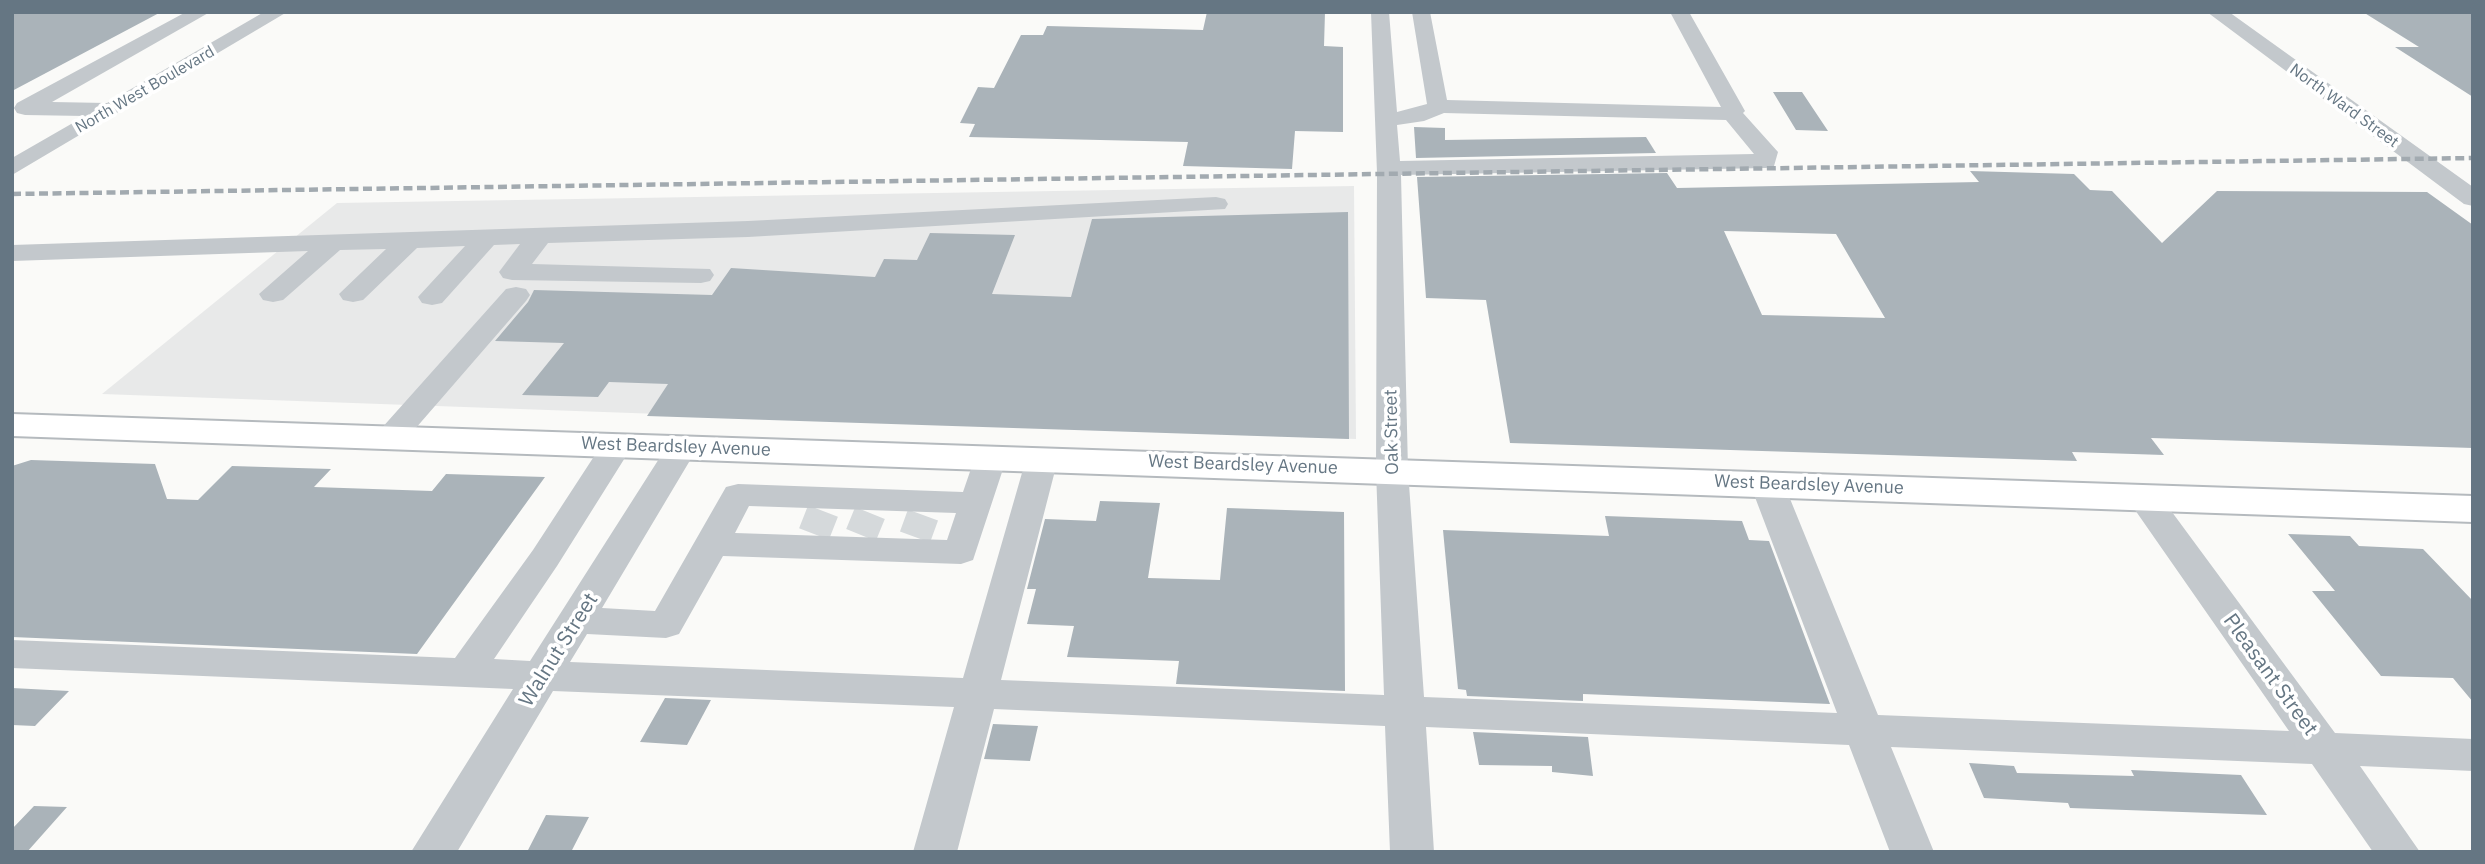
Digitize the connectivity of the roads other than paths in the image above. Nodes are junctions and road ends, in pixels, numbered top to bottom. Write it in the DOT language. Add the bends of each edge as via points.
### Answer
graph roads {
  1 [pos="201,12"];
  2 [pos="278,12"];
  3 [pos="1380,12"];
  4 [pos="1421,12"];
  5 [pos="1679,12"];
  6 [pos="2216,12"];
  7 [pos="1441,106"];
  8 [pos="111,110"];
  9 [pos="1732,114"];
  10 [pos="1386,120"];
  11 [pos="12,168"];
  12 [pos="1389,168"];
  13 [pos="2473,199"];
  14 [pos="1216,204"];
  15 [pos="541,235"];
  16 [pos="487,237"];
  17 [pos="410,240"];
  18 [pos="334,242"];
  19 [pos="12,253"];
  20 [pos="701,275"];
  21 [pos="273,294"];
  22 [pos="353,294"];
  23 [pos="516,295"];
  24 [pos="432,297"];
  25 [pos="12,425"];
  26 [pos="391,438"];
  27 [pos="617,445"];
  28 [pos="682,447"];
  29 [pos="991,457"];
  30 [pos="1042,459"];
  31 [pos="1392,470"];
  32 [pos="1767,484"];
  33 [pos="2143,497"];
  34 [pos="977,503"];
  35 [pos="2473,509"];
  36 [pos="819,523"];
  37 [pos="865,524"];
  38 [pos="919,526"];
  39 [pos="712,544"];
  40 [pos="578,620"];
  41 [pos="12,654"];
  42 [pos="466,671"];
  43 [pos="545,674"];
  44 [pos="980,692"];
  45 [pos="1403,710"];
  46 [pos="1863,729"];
  47 [pos="2324,748"];
  48 [pos="2473,755"];
  49 [pos="433,852"];
  50 [pos="935,852"];
  51 [pos="1412,852"];
  52 [pos="1912,852"];
  53 [pos="2398,852"];
  1 -- 8 [label="street" via="25,108"];
  2 -- 8 [label="street, North West Boulevard"];
  3 -- 10 [label="street, Oak Street"];
  4 -- 7 [label="street" via="1436,102"];
  5 -- 9 [label="street"];
  6 -- 13 [label="street, North Ward Street"];
  7 -- 9 [label="street"];
  7 -- 10 [label="street" via="1416,116"];
  8 -- 11 [label="street, North West Boulevard"];
  9 -- 12 [label="street" via="1766,152 1766,161"];
  10 -- 12 [label="street, Oak Street"];
  12 -- 31 [label="street, Oak Street"];
  14 -- 15 [label="street" via="748,229"];
  15 -- 16 [label="street"];
  15 -- 20 [label="street" via="512,272"];
  16 -- 17 [label="street"];
  16 -- 24 [label="street"];
  17 -- 18 [label="street"];
  17 -- 22 [label="street"];
  18 -- 19 [label="street"];
  18 -- 21 [label="street"];
  23 -- 26 [label="street"];
  25 -- 26 [label="main road, West Beardsley Avenue"];
  26 -- 27 [label="main road, West Beardsley Avenue"];
  27 -- 28 [label="main road, West Beardsley Avenue"];
  27 -- 42 [label="street"];
  28 -- 29 [label="main road, West Beardsley Avenue"];
  28 -- 40 [label="street, Walnut Street"];
  29 -- 30 [label="main road, West Beardsley Avenue"];
  29 -- 34 [label="street"];
  30 -- 31 [label="main road, West Beardsley Avenue"];
  30 -- 44 [label="street"];
  31 -- 32 [label="main road, West Beardsley Avenue"];
  31 -- 45 [label="street, Oak Street"];
  32 -- 33 [label="main road, West Beardsley Avenue"];
  32 -- 46 [label="street"];
  33 -- 35 [label="main road, West Beardsley Avenue"];
  33 -- 47 [label="street, Pleasant Street"];
  34 -- 38 [label="street"];
  34 -- 38 [label="street" via="961,552"];
  36 -- 37 [label="street"];
  36 -- 37 [label="street"];
  36 -- 39 [label="street"];
  36 -- 39 [label="street" via="738,495"];
  37 -- 38 [label="street"];
  37 -- 38 [label="street"];
  39 -- 40 [label="street" via="666,625"];
  40 -- 43 [label="street, Walnut Street"];
  41 -- 42 [label="street"];
  42 -- 43 [label="street"];
  43 -- 44 [label="street"];
  43 -- 49 [label="street, Walnut Street"];
  44 -- 45 [label="street"];
  44 -- 50 [label="street"];
  45 -- 46 [label="street"];
  45 -- 51 [label="street, Oak Street"];
  46 -- 47 [label="street"];
  46 -- 52 [label="street"];
  47 -- 48 [label="street"];
  47 -- 53 [label="street, Pleasant Street"];
}
